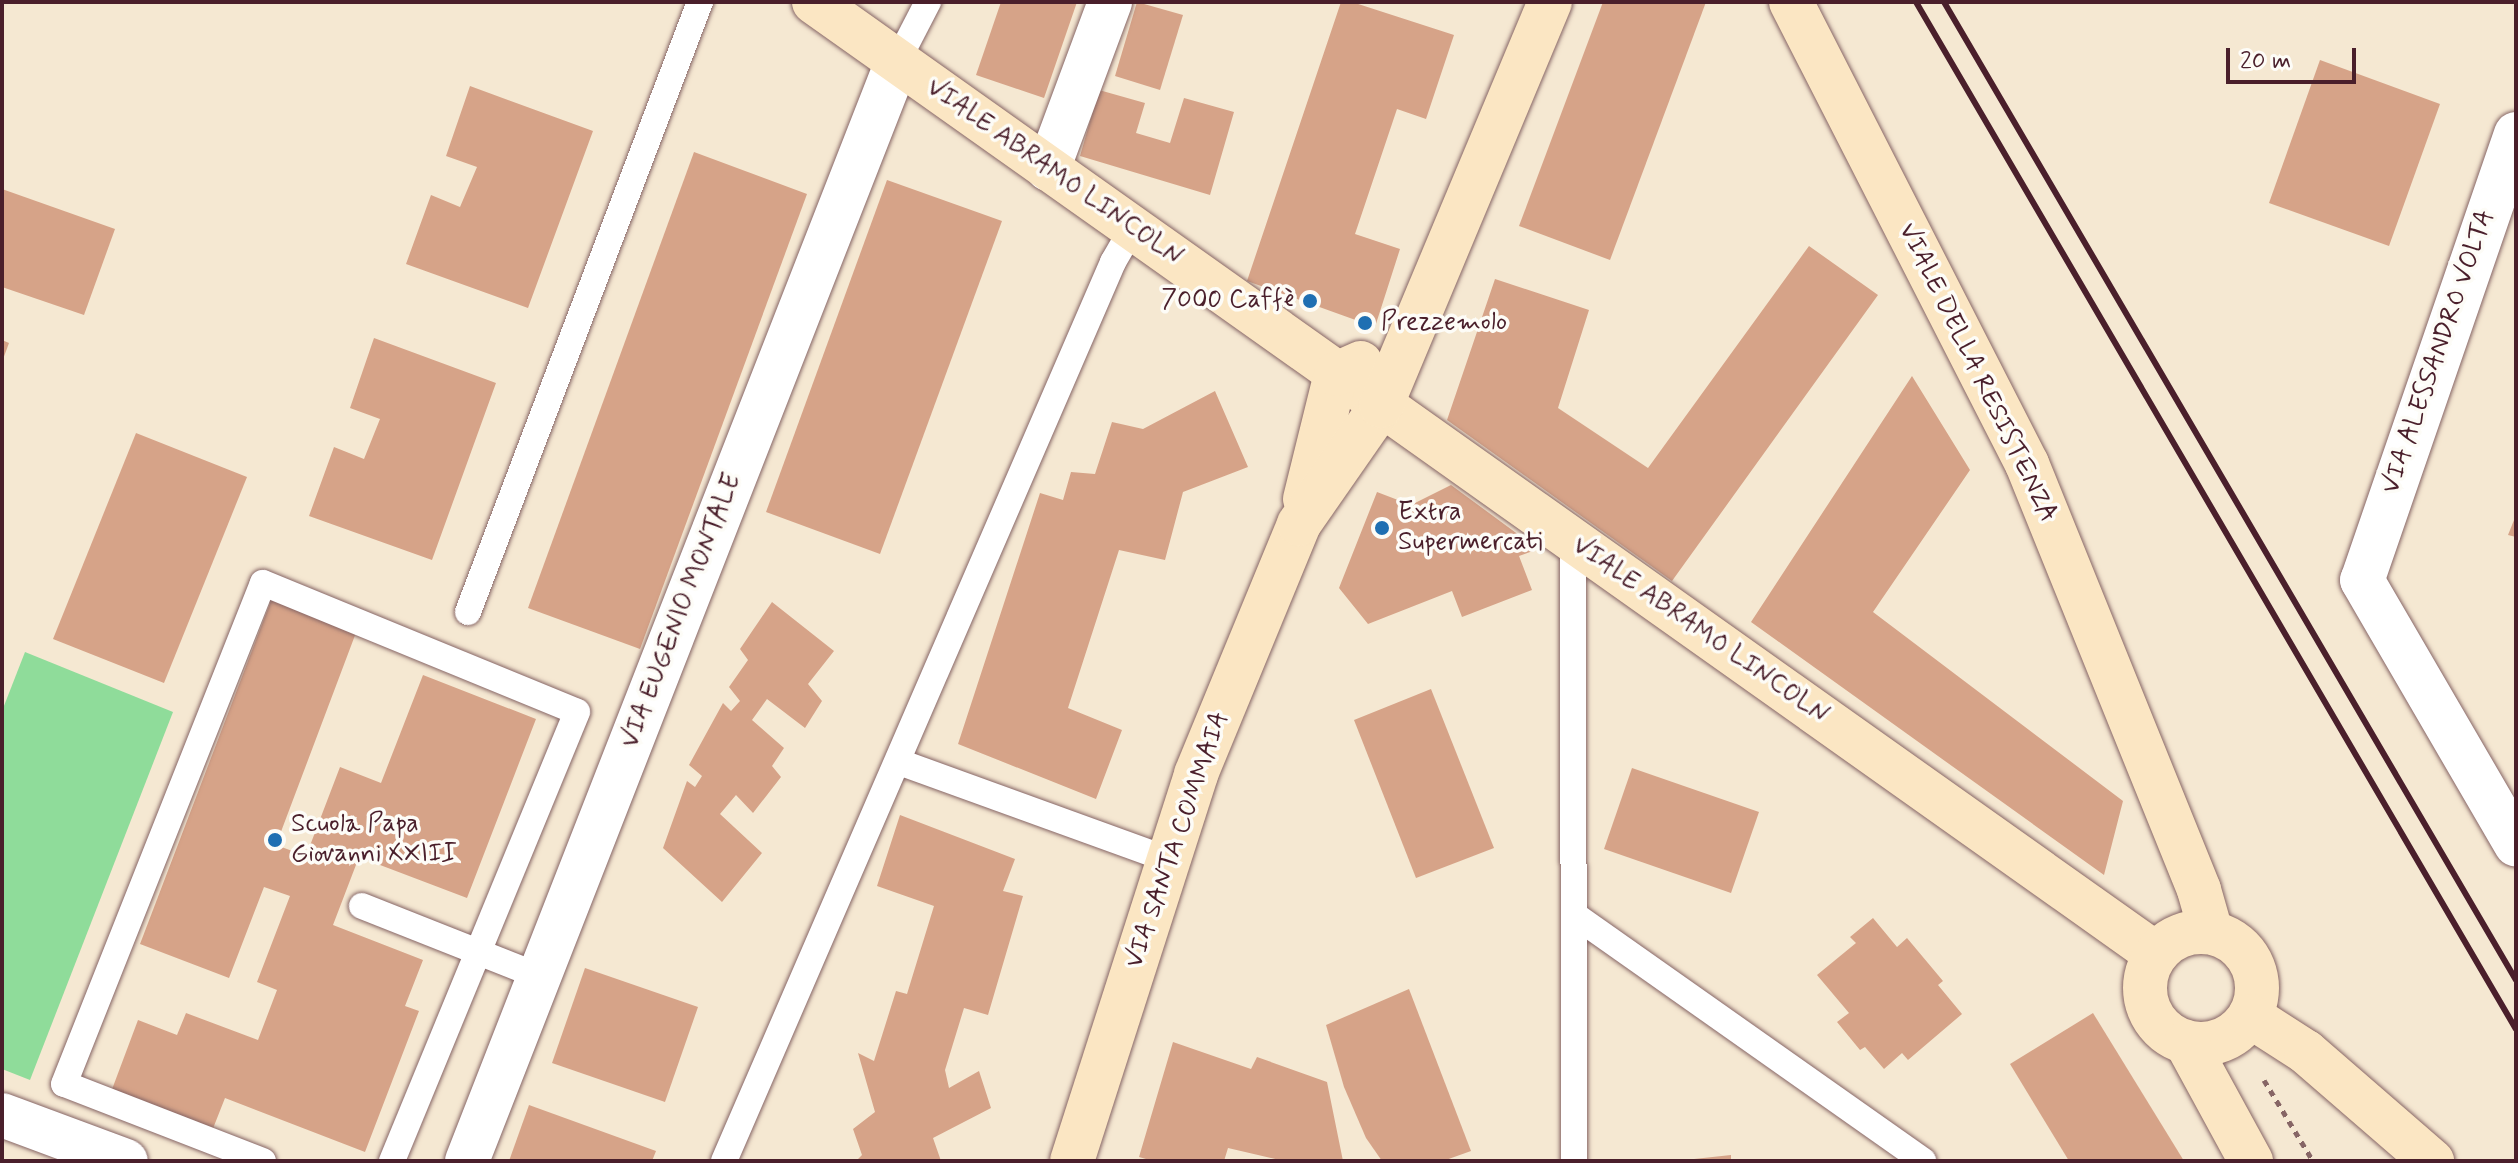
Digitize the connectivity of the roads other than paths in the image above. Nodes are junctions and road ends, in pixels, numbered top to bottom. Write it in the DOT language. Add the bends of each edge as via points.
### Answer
graph roads {
  1 [pos="700,2"];
  2 [pos="814,2"];
  3 [pos="928,2"];
  4 [pos="1110,2"];
  5 [pos="1550,2"];
  6 [pos="1791,2"];
  7 [pos="897,62"];
  8 [pos="2516,134"];
  9 [pos="1048,169"];
  10 [pos="1132,229"];
  11 [pos="1408,342"];
  12 [pos="1336,374"];
  13 [pos="1381,406"];
  14 [pos="1299,524"];
  15 [pos="1573,542"];
  16 [pos="468,612"];
  17 [pos="899,762"];
  18 [pos="2516,845"];
  19 [pos="1169,860"];
  20 [pos="362,906"];
  21 [pos="1576,916"];
  22 [pos="2211,932"];
  23 [pos="478,953"];
  24 [pos="2156,954"];
  25 [pos="539,976"];
  26 [pos="2243,1024"];
  27 [pos="2186,1042"];
  28 [pos="2,1115"];
  29 [pos="126,1161"];
  30 [pos="263,1161"];
  31 [pos="392,1161"];
  32 [pos="467,1161"];
  33 [pos="724,1161"];
  34 [pos="1072,1161"];
  35 [pos="1574,1161"];
  36 [pos="1923,1161"];
  37 [pos="2251,1161"];
  38 [pos="2432,1161"];
  1 -- 16 [label="lane"];
  2 -- 7 [label="street, VIALE ABRAMO LINCOLN"];
  3 -- 7 [label="lane"];
  4 -- 9 [label="street"];
  5 -- 11 [label="street, VIA SANTA COMMAIA"];
  6 -- 22 [label="street, VIALE DELLA RESISTENZA" via="2027,464 2199,890"];
  7 -- 9 [label="street, VIALE ABRAMO LINCOLN"];
  7 -- 25 [label="street, VIA EUGENIO MONTALE"];
  8 -- 18 [label="street, VIA ALESSANDRO VOLTA" via="2362,580"];
  9 -- 10 [label="street, VIALE ABRAMO LINCOLN"];
  10 -- 12 [label="street, VIALE ABRAMO LINCOLN"];
  10 -- 17 [label="lane" via="1113,262"];
  11 -- 12 [label="street"];
  11 -- 13 [label="street, VIA SANTA COMMAIA"];
  12 -- 13 [label="street, VIALE ABRAMO LINCOLN"];
  12 -- 14 [label="street, VIA SANTA COMMAIA"];
  13 -- 14 [label="street, VIA SANTA COMMAIA"];
  13 -- 15 [label="street, VIALE ABRAMO LINCOLN"];
  14 -- 19 [label="street, VIA SANTA COMMAIA" via="1196,774"];
  15 -- 21 [label="lane"];
  15 -- 24 [label="street, VIALE ABRAMO LINCOLN"];
  17 -- 19 [label="lane"];
  17 -- 33 [label="lane"];
  19 -- 34 [label="street, VIA SANTA COMMAIA"];
  20 -- 23 [label="lane"];
  21 -- 35 [label="lane"];
  21 -- 36 [label="lane"];
  22 -- 24 [label="street" via="2180,936"];
  22 -- 26 [label="street" via="2242,949 2253,965 2256,999"];
  23 -- 25 [label="lane"];
  23 -- 30 [label="lane" via="577,712 263,583 64,1084"];
  23 -- 31 [label="lane"];
  24 -- 27 [label="street" via="2148,971 2148,1006 2163,1028"];
  25 -- 32 [label="street, VIA EUGENIO MONTALE"];
  26 -- 27 [label="street" via="2212,1042"];
  26 -- 38 [label="street" via="2306,1052"];
  27 -- 37 [label="street"];
  28 -- 29 [label="street"];
}
